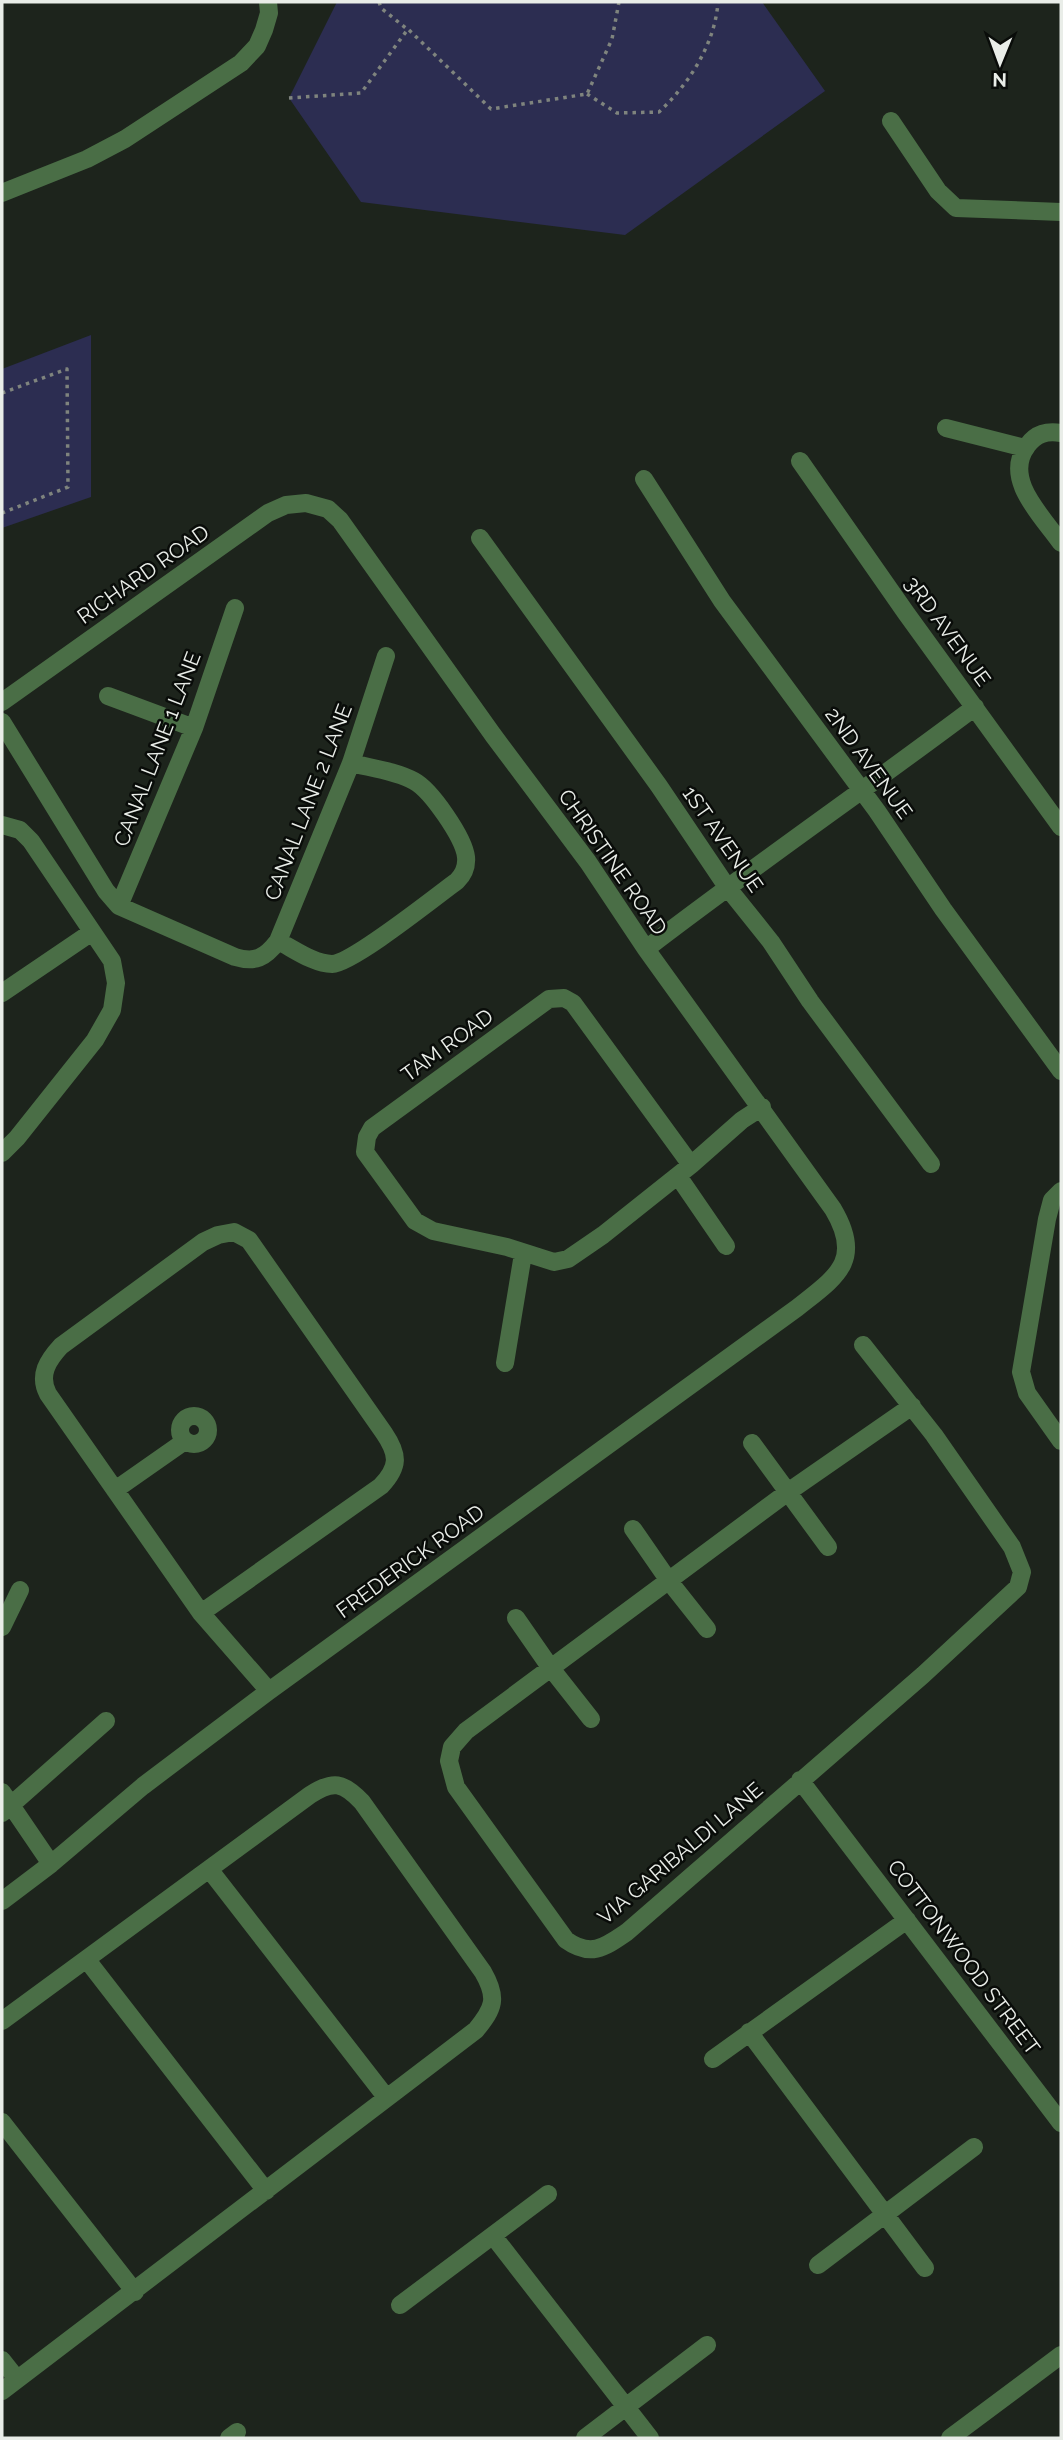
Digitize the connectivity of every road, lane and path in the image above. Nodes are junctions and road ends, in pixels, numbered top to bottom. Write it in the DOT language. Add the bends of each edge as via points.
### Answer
graph roads {
  1 [pos="379,2"];
  2 [pos="619,2"];
  3 [pos="718,2"];
  4 [pos="269,7"];
  5 [pos="408,29"];
  6 [pos="587,94"];
  7 [pos="289,98"];
  8 [pos="891,121"];
  9 [pos="2,193"];
  10 [pos="1061,212"];
  11 [pos="2,393"];
  12 [pos="946,428"];
  13 [pos="1061,433"];
  14 [pos="1025,449"];
  15 [pos="800,461"];
  16 [pos="644,479"];
  17 [pos="318,504"];
  18 [pos="2,513"];
  19 [pos="480,538"];
  20 [pos="1061,543"];
  21 [pos="235,608"];
  22 [pos="386,656"];
  23 [pos="108,696"];
  24 [pos="2,702"];
  25 [pos="975,707"];
  26 [pos="2,722"];
  27 [pos="194,728"];
  28 [pos="351,763"];
  29 [pos="862,791"];
  30 [pos="2,825"];
  31 [pos="1061,827"];
  32 [pos="727,887"];
  33 [pos="119,906"];
  34 [pos="92,932"];
  35 [pos="278,941"];
  36 [pos="646,949"];
  37 [pos="2,993"];
  38 [pos="1061,1071"];
  39 [pos="762,1107"];
  40 [pos="2,1153"];
  41 [pos="931,1164"];
  42 [pos="685,1170"];
  43 [pos="1061,1191"];
  44 [pos="726,1246"];
  45 [pos="523,1254"];
  46 [pos="845,1259"];
  47 [pos="863,1345"];
  48 [pos="505,1363"];
  49 [pos="912,1406"];
  50 [pos="185,1441"];
  51 [pos="1061,1441"];
  52 [pos="752,1443"];
  53 [pos="115,1490"];
  54 [pos="788,1492"];
  55 [pos="633,1529"];
  56 [pos="828,1547"];
  57 [pos="669,1581"];
  58 [pos="20,1590"];
  59 [pos="201,1612"];
  60 [pos="516,1618"];
  61 [pos="2,1627"];
  62 [pos="707,1629"];
  63 [pos="550,1667"];
  64 [pos="269,1691"];
  65 [pos="591,1719"];
  66 [pos="106,1721"];
  67 [pos="800,1780"];
  68 [pos="5,1804"];
  69 [pos="51,1864"];
  70 [pos="209,1869"];
  71 [pos="2,1901"];
  72 [pos="907,1920"];
  73 [pos="87,1960"];
  74 [pos="2,2021"];
  75 [pos="749,2032"];
  76 [pos="713,2059"];
  77 [pos="386,2097"];
  78 [pos="2,2122"];
  79 [pos="1061,2123"];
  80 [pos="974,2147"];
  81 [pos="266,2191"];
  82 [pos="548,2194"];
  83 [pos="885,2214"];
  84 [pos="494,2236"];
  85 [pos="818,2265"];
  86 [pos="925,2268"];
  87 [pos="135,2292"];
  88 [pos="400,2305"];
  89 [pos="707,2345"];
  90 [pos="1061,2355"];
  91 [pos="2,2360"];
  92 [pos="17,2379"];
  93 [pos="2,2391"];
  94 [pos="626,2409"];
  95 [pos="585,2438"];
  96 [pos="650,2438"];
  97 [pos="950,2438"];
  1 -- 5 [label="path"];
  2 -- 6 [label="path" via="612,39"];
  3 -- 6 [label="path" via="705,53 680,93 659,112 617,113"];
  4 -- 9 [label="street" via="257,46 227,74 125,139"];
  5 -- 6 [label="path" via="491,109"];
  5 -- 7 [label="path" via="361,93"];
  8 -- 10 [label="street" via="956,208"];
  11 -- 18 [label="path" via="67,369 68,487"];
  12 -- 14 [label="street"];
  13 -- 14 [label="street" via="1040,434"];
  14 -- 20 [label="street" via="1020,482"];
  15 -- 25 [label="street, 3RD AVENUE"];
  16 -- 29 [label="street, 2ND AVENUE" via="722,601"];
  17 -- 24 [label="street, RICHARD ROAD" via="297,503 268,513"];
  17 -- 36 [label="street, CHRISTINE ROAD" via="340,520"];
  19 -- 32 [label="street, 1ST AVENUE"];
  21 -- 27 [label="street, CANAL LANE 1 LANE"];
  22 -- 28 [label="street, CANAL LANE 2 LANE"];
  23 -- 27 [label="street"];
  25 -- 29 [label="street"];
  25 -- 31 [label="street, 3RD AVENUE"];
  26 -- 33 [label="street"];
  27 -- 33 [label="street, CANAL LANE 1 LANE"];
  28 -- 35 [label="street, CANAL LANE 2 LANE"];
  28 -- 35 [label="street" via="403,776 425,789 464,848 463,874 359,953 338,963 321,962"];
  29 -- 32 [label="street"];
  29 -- 38 [label="street, 2ND AVENUE"];
  30 -- 34 [label="street" via="20,830 31,841"];
  32 -- 36 [label="street"];
  32 -- 41 [label="street, 1ST AVENUE"];
  33 -- 35 [label="street, CANAL LANE 2 LANE" via="246,960 261,958"];
  34 -- 37 [label="street"];
  34 -- 40 [label="street" via="112,961 116,983 112,1010 95,1040"];
  36 -- 39 [label="street, CHRISTINE ROAD"];
  39 -- 42 [label="street, TAM ROAD"];
  39 -- 46 [label="street, CHRISTINE ROAD" via="842,1224"];
  42 -- 44 [label="street, TAM ROAD"];
  42 -- 45 [label="street, TAM ROAD" via="568,1259 554,1262"];
  42 -- 45 [label="street, TAM ROAD" via="573,1003 549,999 372,1128 364,1148 415,1221 433,1231"];
  43 -- 51 [label="street" via="1052,1200 1047,1219 1021,1372 1027,1393"];
  45 -- 48 [label="street"];
  46 -- 64 [label="street, FREDERICK ROAD" via="833,1279 797,1308"];
  47 -- 49 [label="street, VIA GARIBALDI LANE"];
  49 -- 54 [label="street, VIA GARIBALDI LANE"];
  49 -- 67 [label="street, VIA GARIBALDI LANE" via="1012,1547 1022,1572 1020,1581 970,1633"];
  50 -- 53 [label="street"];
  52 -- 54 [label="street"];
  53 -- 59 [label="street"];
  53 -- 59 [label="street" via="48,1394 45,1367 61,1346 203,1242 228,1231 242,1234 393,1446 395,1464 382,1486"];
  54 -- 56 [label="street"];
  54 -- 57 [label="street, VIA GARIBALDI LANE"];
  55 -- 57 [label="street"];
  57 -- 62 [label="street"];
  57 -- 63 [label="street, VIA GARIBALDI LANE"];
  58 -- 61 [label="street"];
  59 -- 64 [label="street"];
  60 -- 63 [label="street"];
  63 -- 65 [label="street"];
  63 -- 67 [label="street, VIA GARIBALDI LANE" via="458,1739 449,1768 456,1787 499,1849 575,1947 601,1948 627,1931"];
  64 -- 69 [label="street, FREDERICK ROAD"];
  66 -- 68 [label="street"];
  67 -- 72 [label="street, COTTONWOOD STREET"];
  68 -- 69 [label="street"];
  69 -- 71 [label="street, FREDERICK ROAD"];
  70 -- 73 [label="street"];
  70 -- 77 [label="street"];
  70 -- 77 [label="street" via="324,1786 345,1787 362,1802 483,1972 493,1997 492,2008 476,2030"];
  72 -- 75 [label="street"];
  72 -- 79 [label="street, COTTONWOOD STREET"];
  73 -- 74 [label="street"];
  73 -- 81 [label="street"];
  75 -- 76 [label="street"];
  75 -- 83 [label="street"];
  77 -- 81 [label="street"];
  78 -- 87 [label="street"];
  80 -- 83 [label="street"];
  81 -- 87 [label="street"];
  82 -- 84 [label="street"];
  83 -- 85 [label="street"];
  83 -- 86 [label="street"];
  84 -- 88 [label="street"];
  84 -- 94 [label="street"];
  87 -- 92 [label="street"];
  89 -- 94 [label="street"];
  90 -- 97 [label="street"];
  91 -- 92 [label="street"];
  92 -- 93 [label="street"];
  94 -- 95 [label="street"];
  94 -- 96 [label="street"];
}
